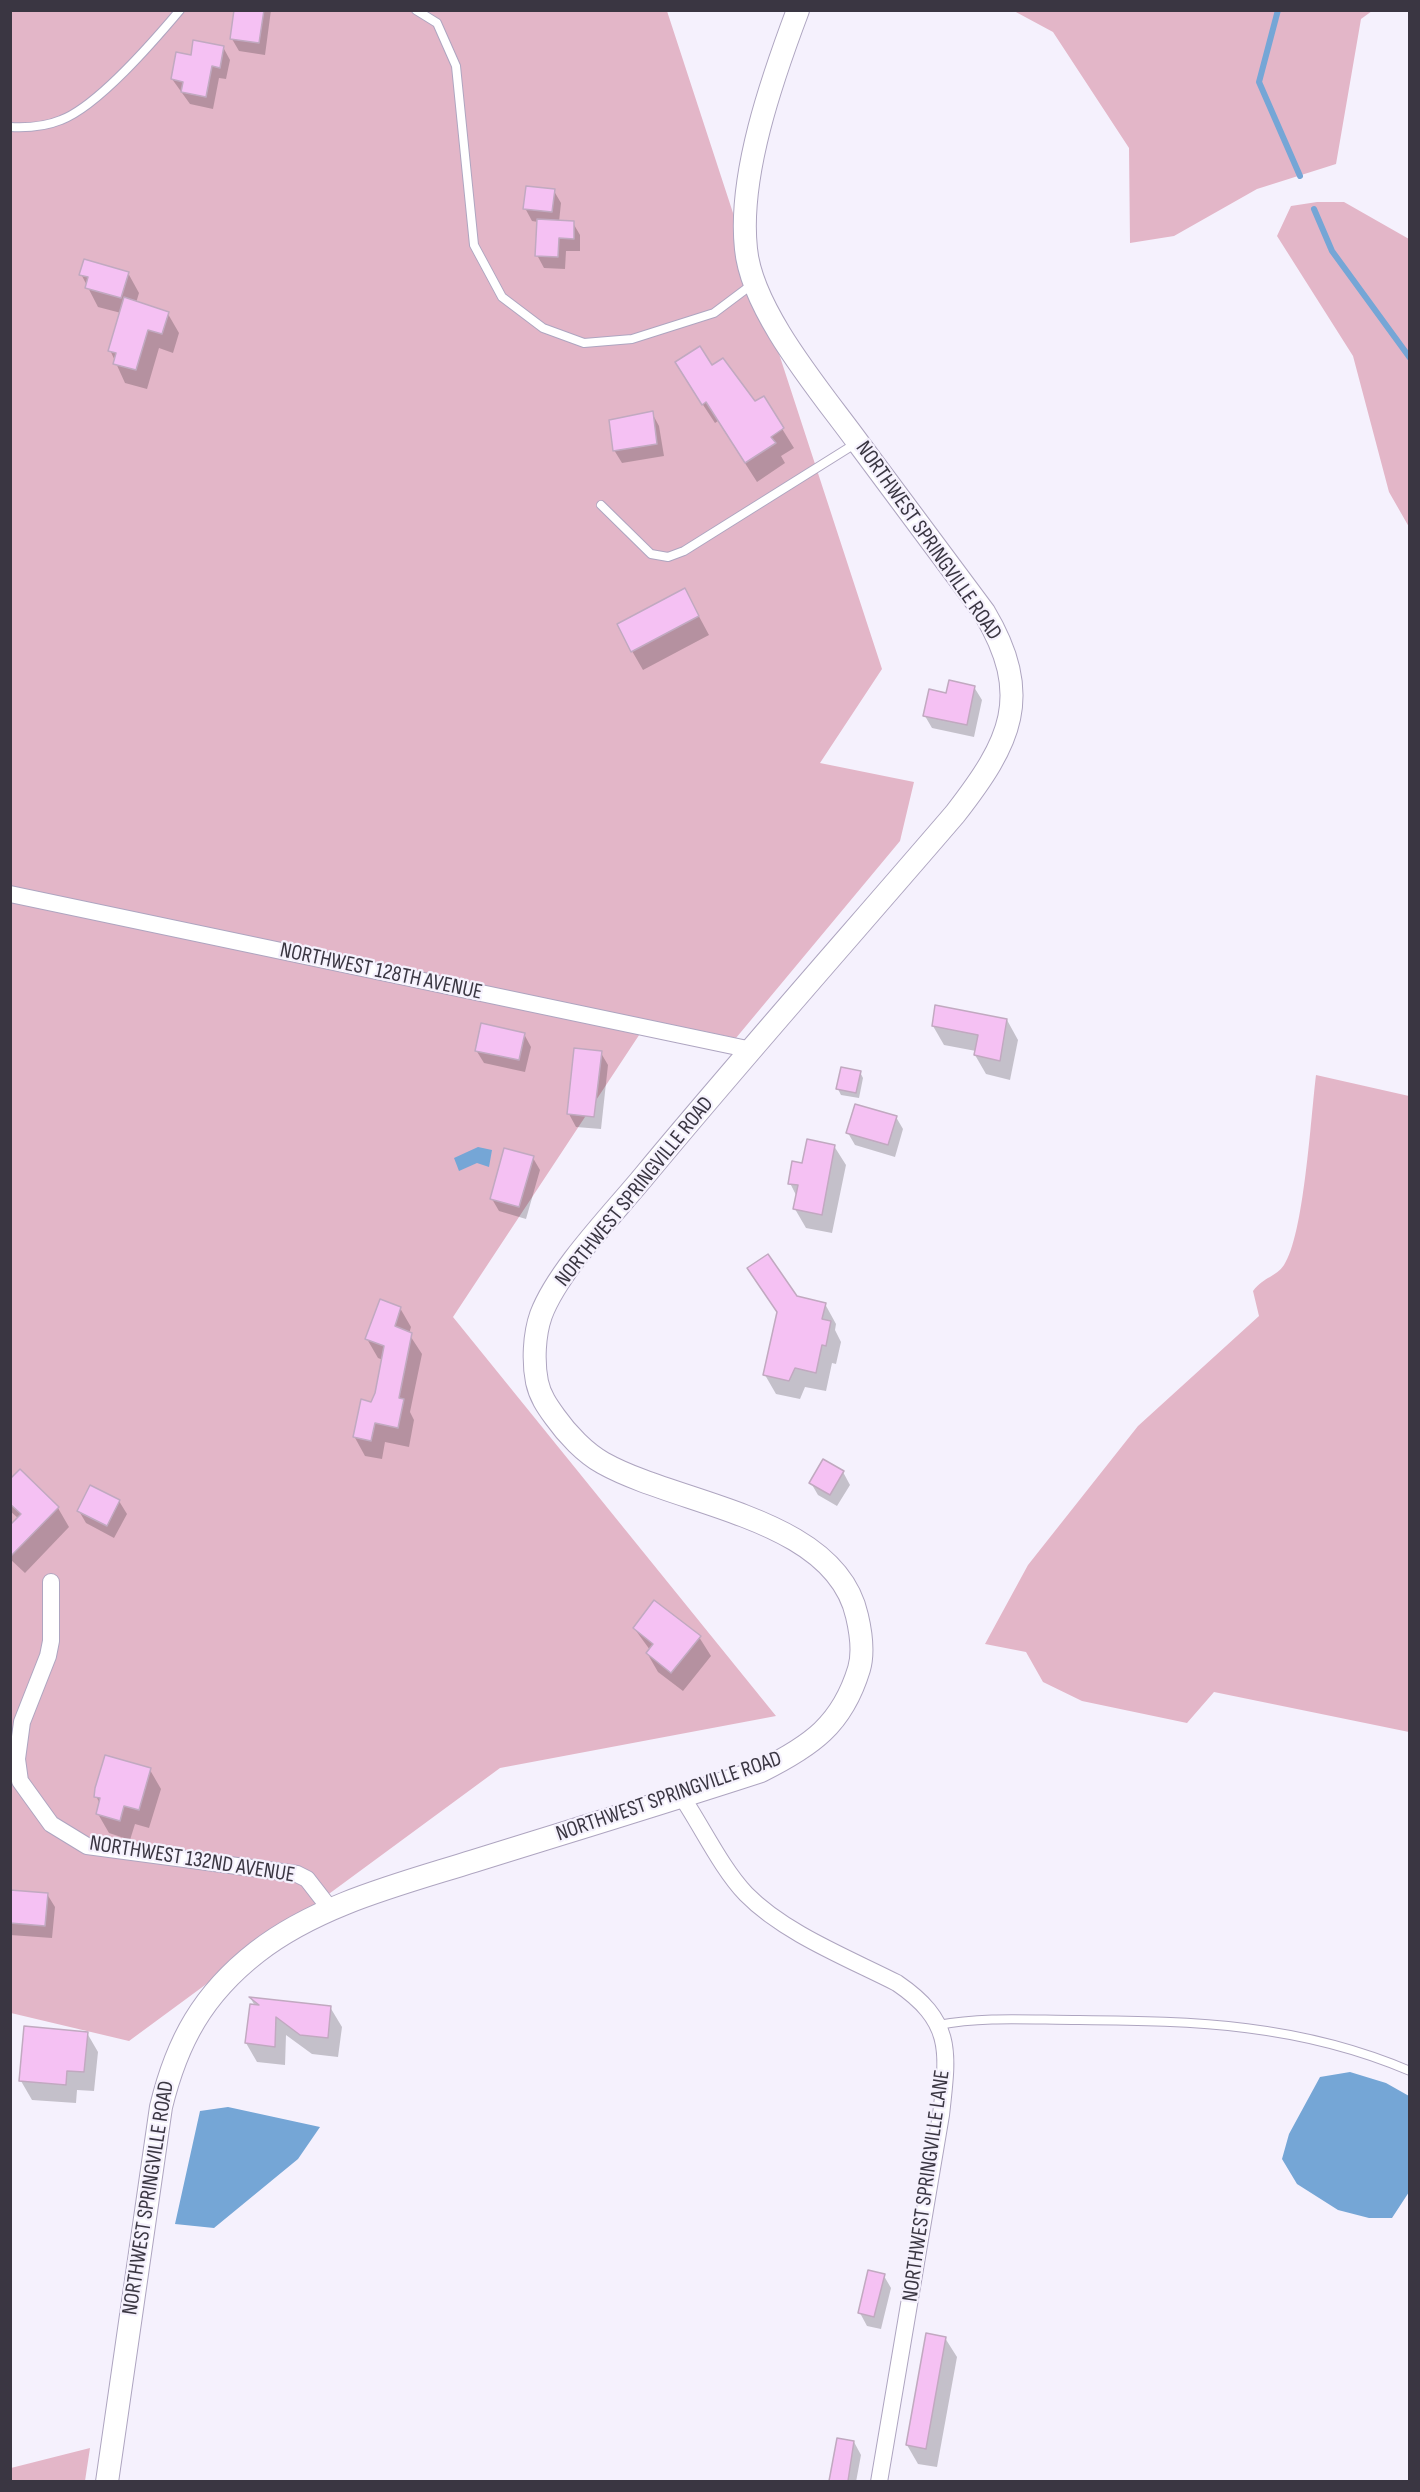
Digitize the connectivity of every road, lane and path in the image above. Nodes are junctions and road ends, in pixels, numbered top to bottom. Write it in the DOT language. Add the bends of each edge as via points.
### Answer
graph roads {
  1 [pos="180,10"];
  2 [pos="416,10"];
  3 [pos="798,10"];
  4 [pos="10,127"];
  5 [pos="754,282"];
  6 [pos="858,442"];
  7 [pos="601,505"];
  8 [pos="10,894"];
  9 [pos="752,1050"];
  10 [pos="51,1581"];
  11 [pos="682,1797"];
  12 [pos="331,1910"];
  13 [pos="938,2025"];
  14 [pos="1410,2072"];
  15 [pos="107,2481"];
  16 [pos="879,2481"];
  1 -- 4 [label="lane" via="84,108 39,127"];
  2 -- 5 [label="lane" via="437,23 456,66 474,245 502,297 543,328 584,343 632,339 714,313"];
  3 -- 5 [label="street, NORTHWEST SPRINGVILLE ROAD" via="748,177 746,252"];
  5 -- 6 [label="street, NORTHWEST SPRINGVILLE ROAD" via="787,343"];
  6 -- 7 [label="lane" via="684,551 668,557 651,554"];
  6 -- 9 [label="street, NORTHWEST SPRINGVILLE ROAD" via="984,612 1000,640 1010,667 1011,713 1004,740 973,791"];
  8 -- 9 [label="street, NORTHWEST 128TH AVENUE"];
  9 -- 11 [label="street, NORTHWEST SPRINGVILLE ROAD" via="570,1267 541,1315 535,1350 542,1397 565,1431 600,1462 798,1541 822,1557 843,1579 855,1605 861,1662 852,1691 836,1719 812,1743 787,1758 761,1771"];
  10 -- 12 [label="street, NORTHWEST 132ND AVENUE" via="48,1656 22,1722 17,1759 20,1781 51,1824 87,1846 297,1874 307,1879"];
  11 -- 12 [label="street, NORTHWEST SPRINGVILLE ROAD"];
  11 -- 13 [label="street, NORTHWEST SPRINGVILLE LANE" via="746,1893 788,1926 897,1983 925,2004"];
  12 -- 15 [label="street, NORTHWEST SPRINGVILLE ROAD" via="257,1952 226,1980 194,2019 176,2054 155,2139"];
  13 -- 14 [label="lane" via="975,2018 1179,2021 1269,2030 1367,2053"];
  13 -- 16 [label="street, NORTHWEST SPRINGVILLE LANE" via="945,2042 946,2069 941,2115"];
}
